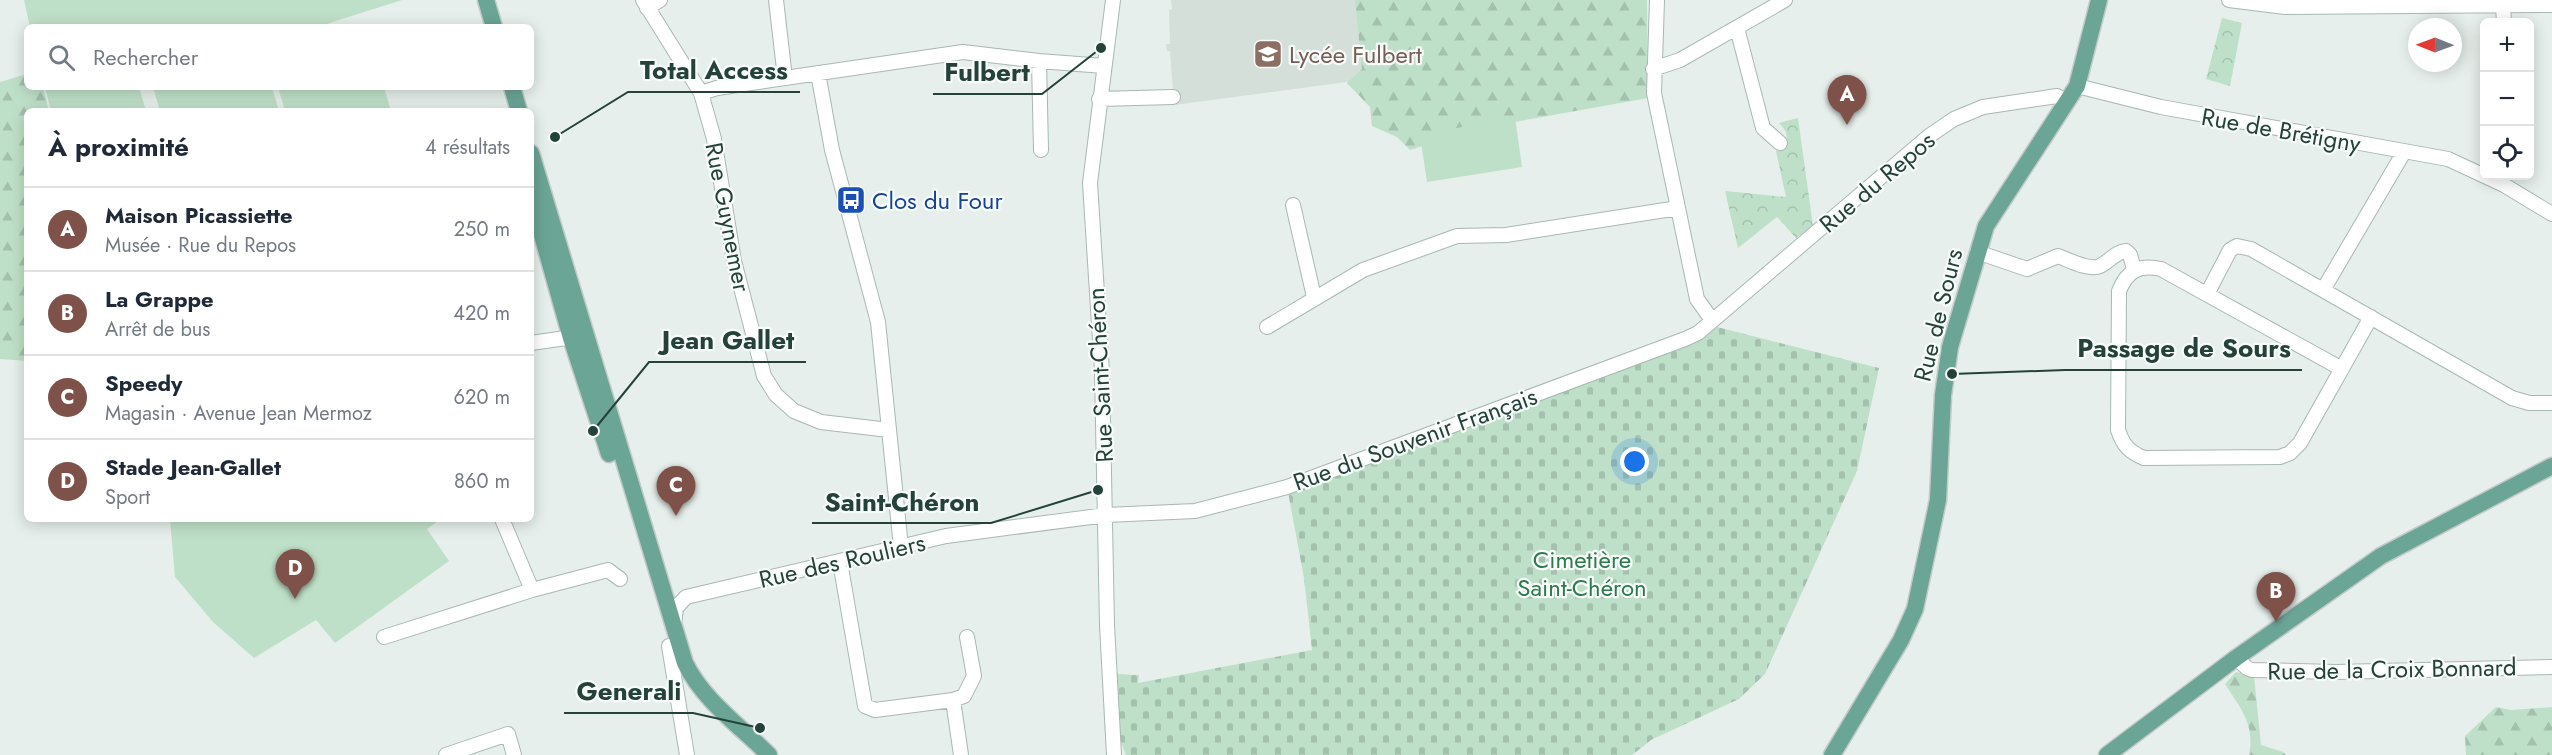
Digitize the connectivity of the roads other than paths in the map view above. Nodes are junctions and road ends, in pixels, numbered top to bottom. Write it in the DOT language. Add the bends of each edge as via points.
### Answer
graph roads {
  1 [pos="475,0"];
  2 [pos="486,0"];
  3 [pos="660,0"];
  4 [pos="776,0"];
  5 [pos="1113,0"];
  6 [pos="1657,0"];
  7 [pos="1785,0"];
  8 [pos="2099,0"];
  9 [pos="2229,0"];
  10 [pos="2333,3"];
  11 [pos="2471,3"];
  12 [pos="645,4"];
  13 [pos="2552,5"];
  14 [pos="2503,6"];
  15 [pos="2504,18"];
  16 [pos="482,24"];
  17 [pos="493,24"];
  18 [pos="1737,28"];
  19 [pos="1039,61"];
  20 [pos="1104,66"];
  21 [pos="1653,69"];
  22 [pos="818,73"];
  23 [pos="785,78"];
  24 [pos="2077,86"];
  25 [pos="501,90"];
  26 [pos="513,90"];
  27 [pos="701,93"];
  28 [pos="1173,97"];
  29 [pos="1099,99"];
  30 [pos="2066,101"];
  31 [pos="506,108"];
  32 [pos="518,108"];
  33 [pos="1780,143"];
  34 [pos="1041,150"];
  35 [pos="2404,152"];
  36 [pos="534,165"];
  37 [pos="2480,171"];
  38 [pos="2504,180"];
  39 [pos="534,205"];
  40 [pos="1293,205"];
  41 [pos="1678,208"];
  42 [pos="2552,214"];
  43 [pos="1977,252"];
  44 [pos="2134,269"];
  45 [pos="2323,290"];
  46 [pos="2207,294"];
  47 [pos="1314,297"];
  48 [pos="2371,317"];
  49 [pos="1712,320"];
  50 [pos="1267,327"];
  51 [pos="578,336"];
  52 [pos="534,343"];
  53 [pos="2342,369"];
  54 [pos="2552,403"];
  55 [pos="890,430"];
  56 [pos="2552,466"];
  57 [pos="1106,515"];
  58 [pos="503,522"];
  59 [pos="901,547"];
  60 [pos="840,562"];
  61 [pos="620,579"];
  62 [pos="532,590"];
  63 [pos="673,630"];
  64 [pos="967,637"];
  65 [pos="384,638"];
  66 [pos="675,648"];
  67 [pos="2236,658"];
  68 [pos="2552,667"];
  69 [pos="688,679"];
  70 [pos="678,700"];
  71 [pos="953,700"];
  72 [pos="1112,753"];
  73 [pos="447,755"];
  74 [pos="514,755"];
  75 [pos="687,755"];
  76 [pos="752,755"];
  77 [pos="769,755"];
  78 [pos="962,755"];
  79 [pos="1832,755"];
  80 [pos="2107,755"];
  1 -- 16 [label="main road"];
  2 -- 17 [label="main road"];
  3 -- 12 [label="street"];
  4 -- 23 [label="street"];
  5 -- 20 [label="street, Rue Saint-Chéron"];
  6 -- 21 [label="street"];
  7 -- 18 [label="street"];
  8 -- 24 [label="main road, Rue de Sours"];
  9 -- 10 [label="street" via="2271,7"];
  10 -- 11 [label="street"];
  11 -- 14 [label="street"];
  12 -- 27 [label="street, Rue Guynemer"];
  13 -- 14 [label="street"];
  14 -- 15 [label="street"];
  18 -- 21 [label="street" via="1680,60"];
  18 -- 33 [label="street" via="1763,129"];
  19 -- 20 [label="street"];
  19 -- 22 [label="street" via="963,52"];
  19 -- 34 [label="street"];
  20 -- 29 [label="street, Rue Saint-Chéron"];
  21 -- 41 [label="street" via="1654,93"];
  22 -- 23 [label="street"];
  22 -- 55 [label="street" via="832,150 878,322"];
  23 -- 27 [label="street"];
  24 -- 30 [label="main road, Rue de Sours"];
  24 -- 35 [label="street, Rue de Brétigny" via="2161,107"];
  25 -- 31 [label="main road"];
  26 -- 32 [label="main road"];
  27 -- 55 [label="street, Rue Guynemer" via="714,139 734,261 765,376 776,395 794,411 821,422"];
  28 -- 29 [label="street"];
  29 -- 57 [label="street, Rue Saint-Chéron" via="1090,183"];
  30 -- 43 [label="main road, Rue de Sours" via="1986,226"];
  30 -- 49 [label="street, Rue du Repos" via="2057,96 1983,107 1954,119"];
  35 -- 37 [label="street, Rue de Brétigny" via="2448,159"];
  35 -- 45 [label="street"];
  36 -- 51 [label="main road"];
  38 -- 42 [label="street, Rue de Brétigny"];
  39 -- 51 [label="main road"];
  40 -- 47 [label="street"];
  41 -- 47 [label="street" via="1506,235 1457,236 1363,270"];
  41 -- 49 [label="street" via="1697,299"];
  43 -- 44 [label="street" via="2027,269 2058,256 2099,267 2126,251"];
  43 -- 79 [label="main road, Rue de Sours" via="1946,371 1938,500 1916,609"];
  44 -- 46 [label="street" via="2161,269"];
  44 -- 53 [label="street" via="2119,291 2118,430 2130,453 2144,458 2280,457 2300,444"];
  45 -- 46 [label="street" via="2251,249 2237,246 2230,250"];
  45 -- 48 [label="street"];
  46 -- 53 [label="street"];
  47 -- 50 [label="street"];
  48 -- 53 [label="street"];
  48 -- 54 [label="street" via="2512,398"];
  49 -- 57 [label="street, Rue du Souvenir Français" via="1685,339 1287,487 1195,511"];
  51 -- 52 [label="street"];
  51 -- 63 [label="main road"];
  51 -- 66 [label="main road"];
  55 -- 59 [label="street"];
  56 -- 67 [label="main road" via="2381,556"];
  57 -- 59 [label="street, Rue des Rouliers" via="946,536"];
  57 -- 72 [label="street, Rue Saint-Chéron"];
  58 -- 62 [label="street"];
  59 -- 60 [label="street, Rue des Rouliers"];
  60 -- 63 [label="street, Rue des Rouliers" via="686,597 676,608"];
  60 -- 71 [label="street" via="865,706 875,710"];
  61 -- 62 [label="street" via="608,570"];
  62 -- 65 [label="street"];
  63 -- 66 [label="main road"];
  64 -- 71 [label="street" via="974,676 964,696"];
  66 -- 69 [label="main road"];
  66 -- 70 [label="street"];
  67 -- 68 [label="street, Rue de la Croix Bonnard" via="2252,670"];
  67 -- 80 [label="main road"];
  69 -- 70 [label="street"];
  69 -- 76 [label="main road"];
  69 -- 77 [label="main road"];
  70 -- 75 [label="street"];
  71 -- 78 [label="street"];
  73 -- 74 [label="street" via="508,734"];
}
